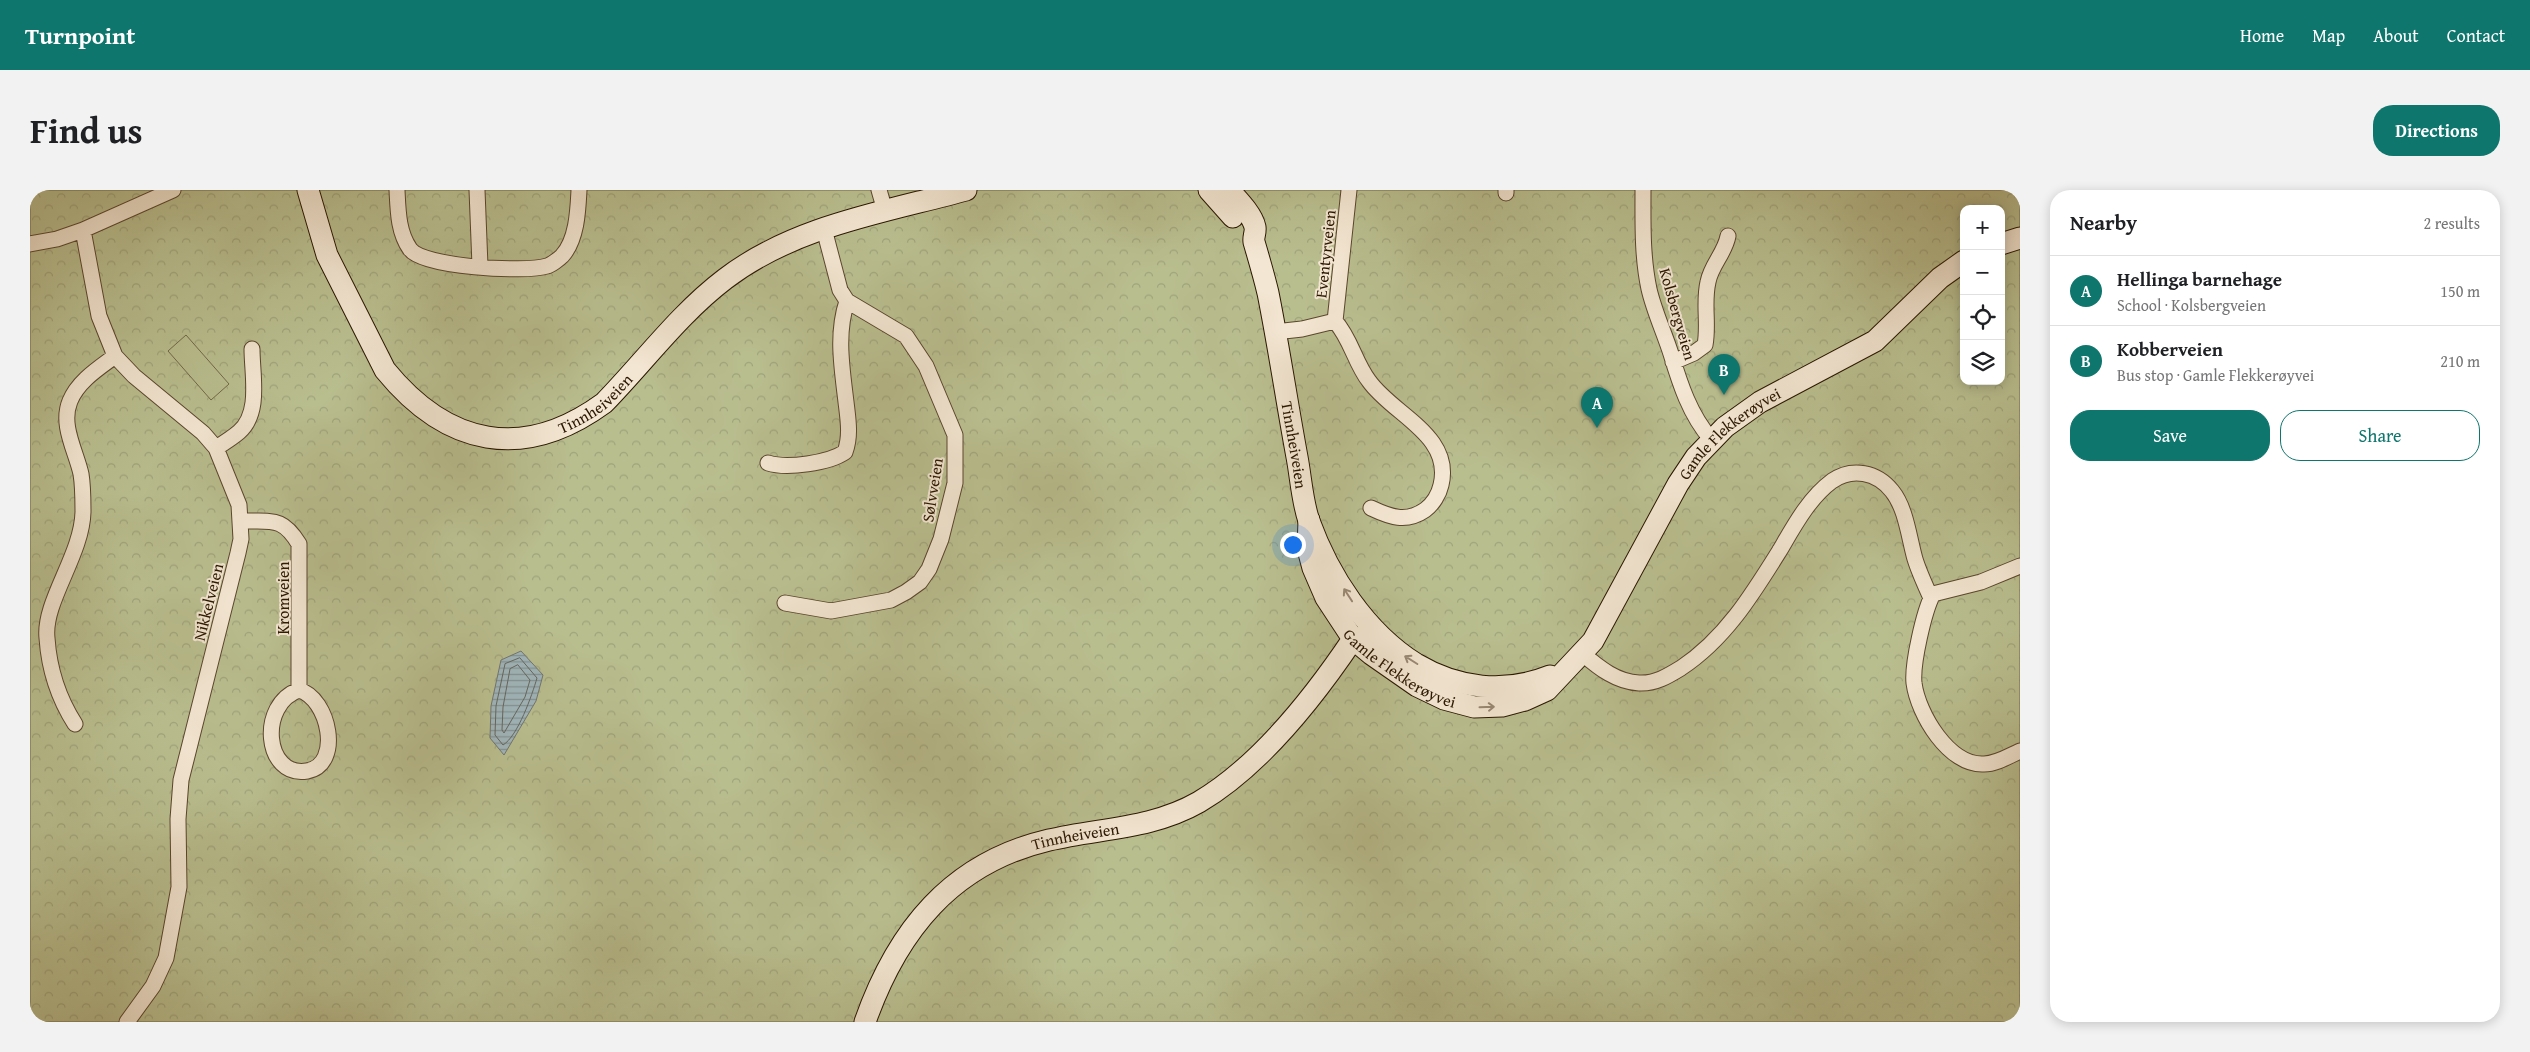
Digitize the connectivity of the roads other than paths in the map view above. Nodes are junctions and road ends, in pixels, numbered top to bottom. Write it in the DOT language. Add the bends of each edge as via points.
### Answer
graph roads {
  1 [pos="170,190"];
  2 [pos="308,190"];
  3 [pos="397,190"];
  4 [pos="477,190"];
  5 [pos="579,190"];
  6 [pos="880,190"];
  7 [pos="966,190"];
  8 [pos="1209,190"];
  9 [pos="1229,190"];
  10 [pos="1350,190"];
  11 [pos="1643,190"];
  12 [pos="885,211"];
  13 [pos="824,229"];
  14 [pos="83,230"];
  15 [pos="1728,236"];
  16 [pos="2020,238"];
  17 [pos="1254,239"];
  18 [pos="2005,243"];
  19 [pos="30,244"];
  20 [pos="1960,264"];
  21 [pos="480,266"];
  22 [pos="847,301"];
  23 [pos="1335,321"];
  24 [pos="1275,332"];
  25 [pos="252,349"];
  26 [pos="116,356"];
  27 [pos="1673,362"];
  28 [pos="1711,439"];
  29 [pos="216,448"];
  30 [pos="768,463"];
  31 [pos="1371,508"];
  32 [pos="1309,520"];
  33 [pos="241,521"];
  34 [pos="2020,566"];
  35 [pos="1931,598"];
  36 [pos="785,603"];
  37 [pos="1377,634"];
  38 [pos="1353,639"];
  39 [pos="1370,654"];
  40 [pos="1583,654"];
  41 [pos="1565,671"];
  42 [pos="1321,687"];
  43 [pos="299,690"];
  44 [pos="75,724"];
  45 [pos="2020,751"];
  46 [pos="127,1022"];
  47 [pos="865,1022"];
  1 -- 14 [label="street"];
  2 -- 13 [label="street, Tinnheiveien" via="327,255 385,370 413,401 441,422 477,435 508,440 553,432 588,415 604,403 697,303 725,279 765,254"];
  3 -- 21 [label="street" via="402,233 410,250 434,262"];
  4 -- 21 [label="street"];
  5 -- 21 [label="street" via="576,222 562,256 547,266 535,268"];
  6 -- 12 [label="street"];
  7 -- 12 [label="street, Tinnheiveien"];
  8 -- 17 [label="street, Tinnheiveien"];
  9 -- 17 [label="street, Tinnheiveien" via="1250,215 1256,228"];
  10 -- 23 [label="street, Eventyrveien"];
  11 -- 27 [label="street, Kolsbergveien" via="1643,237 1649,289"];
  12 -- 13 [label="street, Tinnheiveien"];
  13 -- 22 [label="street" via="840,290"];
  14 -- 19 [label="street"];
  14 -- 26 [label="street, Nikkelveien" via="98,316"];
  15 -- 27 [label="street" via="1708,280 1705,345"];
  16 -- 18 [label="street"];
  17 -- 24 [label="street, Tinnheiveien"];
  20 -- 28 [label="street, Gamle Flekkerøyvei" via="1940,278 1875,341 1743,412"];
  22 -- 30 [label="street" via="840,344 849,430 845,452 837,458 825,460 777,466"];
  22 -- 36 [label="street, Sølvveien" via="906,336 926,366 955,435 956,466 951,502 929,569 920,582 906,592 891,600 831,611"];
  23 -- 24 [label="street, Eventyrveien" via="1302,330"];
  23 -- 31 [label="street, Eventyrveien" via="1368,380 1419,427 1443,463 1436,498 1416,516 1389,516"];
  24 -- 32 [label="street, Tinnheiveien"];
  25 -- 29 [label="street" via="250,417 240,432"];
  26 -- 29 [label="street, Nikkelveien" via="134,376 203,433"];
  26 -- 44 [label="street" via="77,388 70,402 67,420 81,476 83,513 75,551 48,620 46,637 54,676"];
  27 -- 28 [label="street, Kolsbergveien" via="1696,420"];
  28 -- 40 [label="street, Gamle Flekkerøyvei" via="1678,484 1601,629"];
  29 -- 33 [label="street, Nikkelveien" via="235,491"];
  37 -- 32 [label="street, Tinnheiveien, one-way" via="1343,588"];
  32 -- 38 [label="street, Gamle Flekkerøyvei" via="1308,549 1313,568 1336,616"];
  33 -- 43 [label="street, Kromveien" via="277,522 290,528 300,544"];
  33 -- 46 [label="street, Nikkelveien" via="238,553 181,780 179,887 174,922 161,970"];
  34 -- 35 [label="street" via="1981,582 1937,592"];
  35 -- 40 [label="street" via="1893,492 1875,477 1854,472 1833,481 1819,494 1743,606 1701,655 1666,677 1640,684 1606,673"];
  35 -- 45 [label="street" via="1914,670 1914,684 1921,708 1950,750 1963,759 1985,764"];
  37 -- 38 [label="street"];
  37 -- 39 [label="street"];
  41 -- 37 [label="street, Gamle Flekkerøyvei, one-way" via="1522,685 1500,688 1474,686 1426,670"];
  38 -- 39 [label="street, Gamle Flekkerøyvei"];
  38 -- 42 [label="street, Tinnheiveien"];
  39 -- 41 [label="street, Gamle Flekkerøyvei, one-way" via="1416,686 1444,699 1474,707 1502,706 1525,700 1547,690"];
  39 -- 42 [label="street, Tinnheiveien"];
  40 -- 41 [label="street, Gamle Flekkerøyvei"];
  42 -- 47 [label="street, Tinnheiveien" via="1258,754 1199,802 1170,816 1139,825 1050,840 1018,849 984,865 954,886 930,907 907,935 890,962"];
  43 -- 43 [label="street" via="287,695 279,704 271,736 276,756 294,770 306,771 318,767 325,758 327,728 324,714 314,698"];
}
